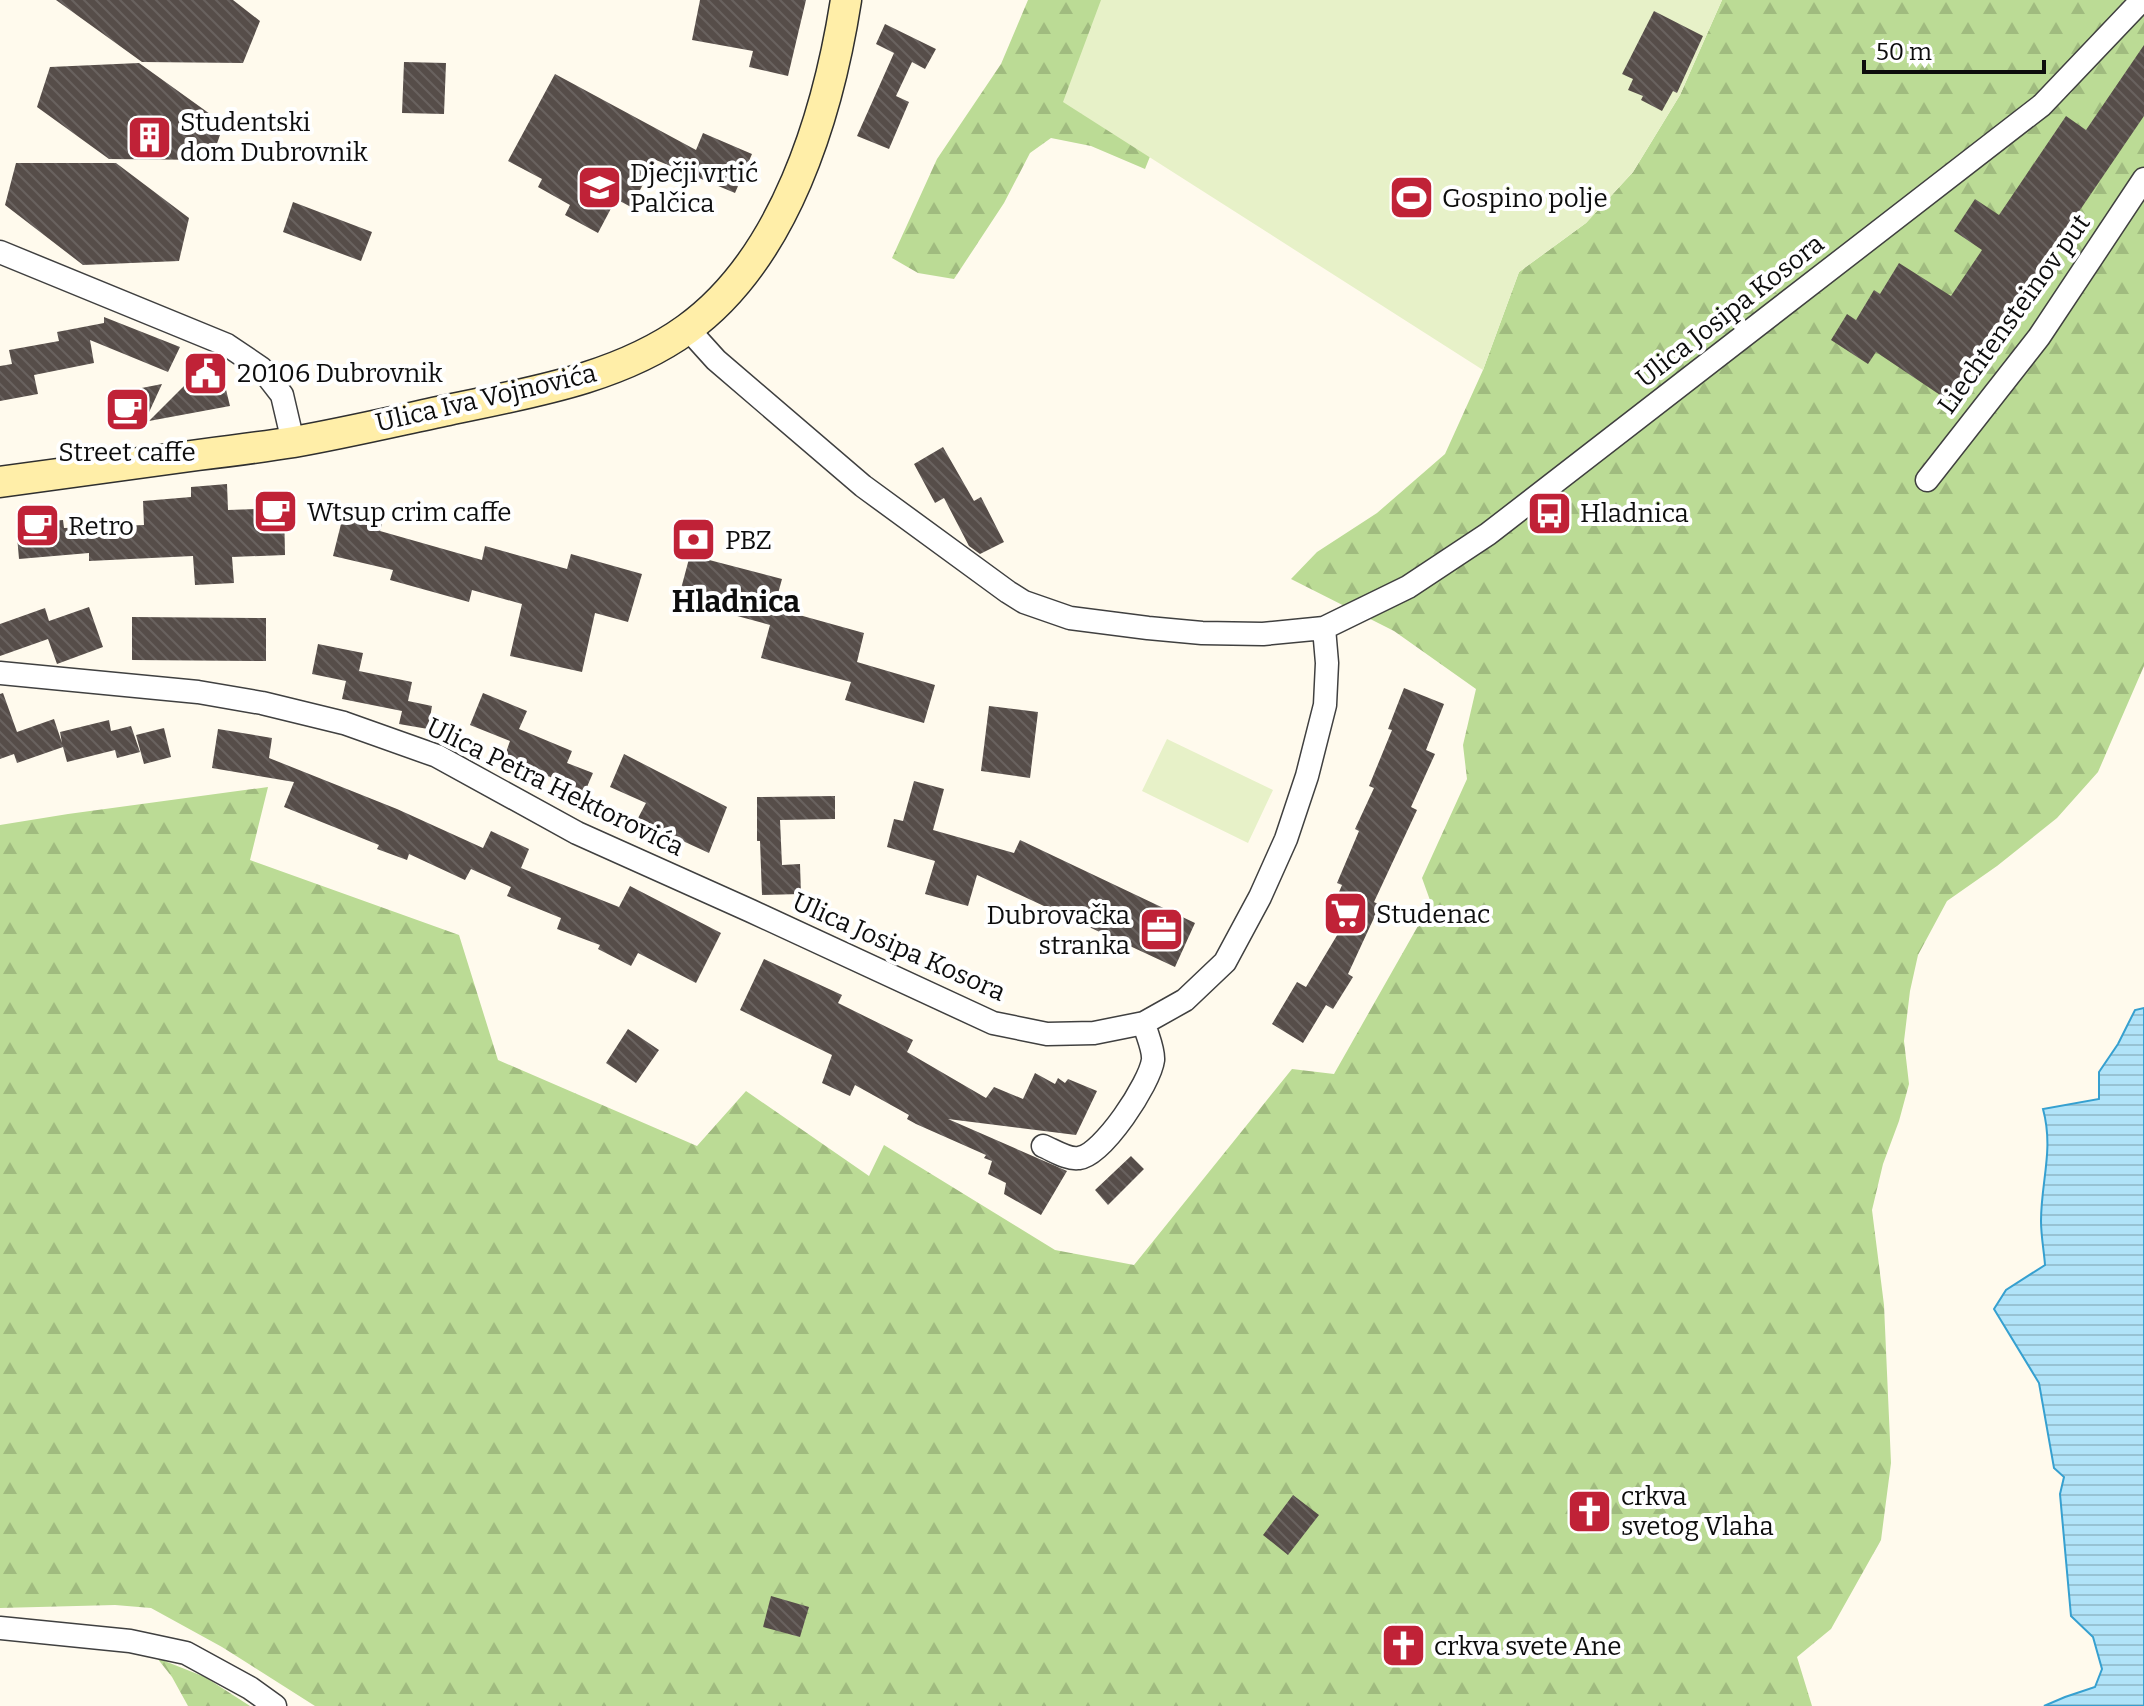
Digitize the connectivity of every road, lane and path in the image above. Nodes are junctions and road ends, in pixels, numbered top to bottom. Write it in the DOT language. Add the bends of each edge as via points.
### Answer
graph roads {
  1 [pos="846,0"];
  2 [pos="2142,0"];
  3 [pos="2144,179"];
  4 [pos="0,252"];
  5 [pos="688,329"];
  6 [pos="293,442"];
  7 [pos="1927,480"];
  8 [pos="0,482"];
  9 [pos="1324,628"];
  10 [pos="0,673"];
  11 [pos="751,911"];
  12 [pos="1144,1023"];
  13 [pos="1043,1146"];
  14 [pos="0,1628"];
  15 [pos="275,1706"];
  1 -- 5 [label="main road, Ulica Iva Vojnovića" via="828,92 792,190 746,270"];
  2 -- 9 [label="street, Ulica Josipa Kosora" via="2042,105 1488,534 1408,587"];
  3 -- 7 [label="street, Liechtensteinov put" via="2039,337"];
  4 -- 6 [label="street" via="227,345 261,368 282,395"];
  5 -- 6 [label="main road, Ulica Iva Vojnovića" via="632,360 562,384"];
  5 -- 9 [label="street, Ulica Josipa Kosora" via="716,360 863,486 1024,602 1070,618 1162,630 1263,634"];
  6 -- 8 [label="main road, Ulica Iva Vojnovića"];
  9 -- 12 [label="street, Ulica Josipa Kosora" via="1325,705 1286,839 1260,897 1225,962 1185,1000"];
  10 -- 11 [label="street, Ulica Petra Hektorovića" via="198,692 344,723 437,756 577,833"];
  11 -- 12 [label="street, Ulica Josipa Kosora" via="993,1023 1047,1034 1094,1033"];
  12 -- 13 [label="street" via="1153,1059 1141,1092 1120,1123 1092,1152 1078,1158"];
  14 -- 15 [label="street" via="130,1641 186,1653"];
}
